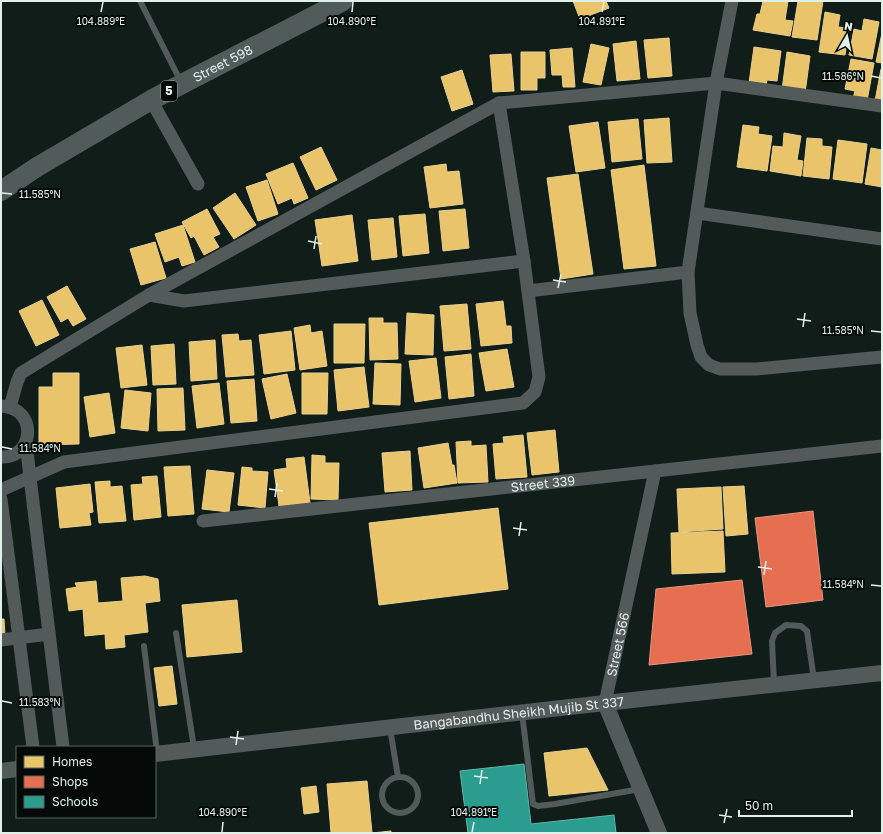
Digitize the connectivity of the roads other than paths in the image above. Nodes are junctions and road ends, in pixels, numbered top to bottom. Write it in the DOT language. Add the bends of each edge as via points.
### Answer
graph roads {
  1 [pos="140,1"];
  2 [pos="732,1"];
  3 [pos="336,3"];
  4 [pos="716,83"];
  5 [pos="182,84"];
  6 [pos="151,100"];
  7 [pos="499,102"];
  8 [pos="882,106"];
  9 [pos="198,184"];
  10 [pos="1,191"];
  11 [pos="697,213"];
  12 [pos="882,239"];
  13 [pos="524,261"];
  14 [pos="688,272"];
  15 [pos="528,291"];
  16 [pos="149,295"];
  17 [pos="882,357"];
  18 [pos="6,406"];
  19 [pos="26,441"];
  20 [pos="882,446"];
  21 [pos="1,457"];
  22 [pos="655,471"];
  23 [pos="30,478"];
  24 [pos="1,490"];
  25 [pos="1,499"];
  26 [pos="203,521"];
  27 [pos="4,543"];
  28 [pos="176,633"];
  29 [pos="49,634"];
  30 [pos="19,638"];
  31 [pos="1,640"];
  32 [pos="144,646"];
  33 [pos="882,673"];
  34 [pos="814,681"];
  35 [pos="774,685"];
  36 [pos="605,703"];
  37 [pos="522,713"];
  38 [pos="390,728"];
  39 [pos="33,746"];
  40 [pos="63,746"];
  41 [pos="155,746"];
  42 [pos="194,750"];
  43 [pos="156,754"];
  44 [pos="16,769"];
  45 [pos="1,771"];
  46 [pos="398,777"];
  47 [pos="641,789"];
  48 [pos="659,833"];
  1 -- 5 [label="lane"];
  2 -- 4 [label="street"];
  3 -- 5 [label="main road, Street 598 / 5"];
  4 -- 7 [label="street"];
  4 -- 8 [label="street"];
  4 -- 11 [label="street"];
  5 -- 6 [label="main road, Street 598 / 5"];
  6 -- 9 [label="street"];
  6 -- 10 [label="main road, Street 598 / 5"];
  7 -- 13 [label="street"];
  7 -- 16 [label="street"];
  11 -- 12 [label="street"];
  11 -- 14 [label="street"];
  13 -- 15 [label="street"];
  13 -- 16 [label="street" via="184,301"];
  14 -- 15 [label="street"];
  14 -- 17 [label="street" via="690,313 697,345 701,357 709,365 720,369 757,368"];
  15 -- 23 [label="street" via="539,377 535,392 523,403 64,462"];
  16 -- 18 [label="street" via="21,373"];
  18 -- 19 [label="street" via="24,417 28,433"];
  19 -- 21 [label="street" via="12,456"];
  19 -- 23 [label="street"];
  20 -- 22 [label="street, Street 339"];
  22 -- 26 [label="street, Street 339"];
  22 -- 36 [label="street, Street 566"];
  23 -- 24 [label="street"];
  23 -- 29 [label="street"];
  25 -- 27 [label="street"];
  27 -- 30 [label="street"];
  28 -- 42 [label="lane"];
  29 -- 30 [label="street"];
  29 -- 40 [label="street"];
  30 -- 31 [label="street"];
  30 -- 39 [label="street"];
  32 -- 41 [label="lane"];
  33 -- 34 [label="street, Bangabandhu Sheikh Mujib St 337"];
  34 -- 35 [label="street, Bangabandhu Sheikh Mujib St 337"];
  34 -- 35 [label="lane" via="807,631 801,626 786,625 775,633 772,641"];
  35 -- 36 [label="street, Bangabandhu Sheikh Mujib St 337"];
  36 -- 37 [label="street, Bangabandhu Sheikh Mujib St 337"];
  36 -- 47 [label="street"];
  37 -- 38 [label="street, Bangabandhu Sheikh Mujib St 337"];
  37 -- 47 [label="lane" via="533,804 555,804"];
  38 -- 42 [label="street, Bangabandhu Sheikh Mujib St 337"];
  38 -- 46 [label="lane"];
  42 -- 43 [label="street, Bangabandhu Sheikh Mujib St 337"];
  44 -- 45 [label="street"];
  46 -- 46 [label="lane" via="410,780 418,794 414,805 399,813 388,809 382,798 383,786 392,778"];
  47 -- 48 [label="street"];
}
